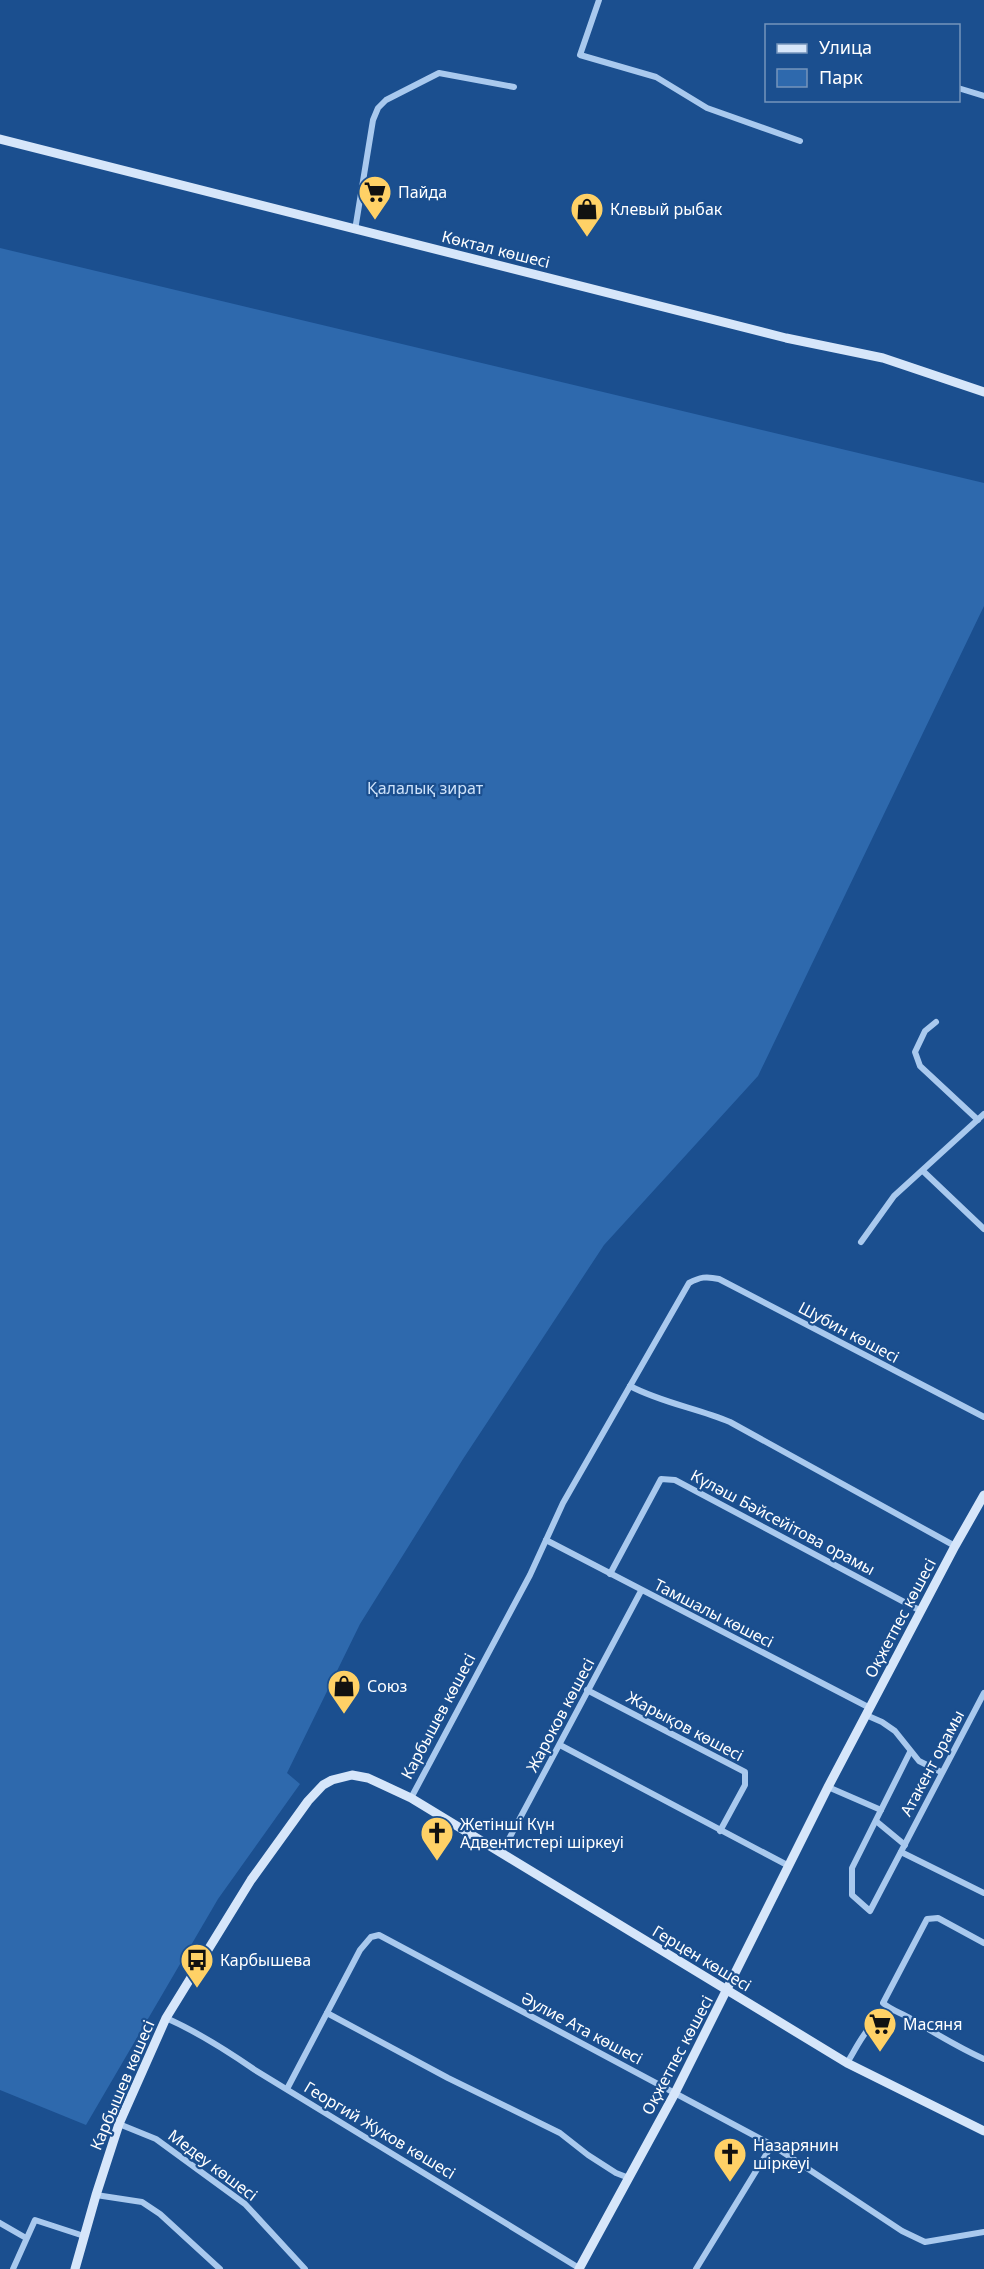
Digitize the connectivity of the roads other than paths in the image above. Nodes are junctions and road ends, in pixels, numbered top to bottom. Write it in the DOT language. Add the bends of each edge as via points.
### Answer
graph roads {
  1 [pos="599,0"];
  2 [pos="514,87"];
  3 [pos="960,89"];
  4 [pos="984,96"];
  5 [pos="0,139"];
  6 [pos="800,141"];
  7 [pos="355,230"];
  8 [pos="984,392"];
  9 [pos="936,1022"];
  10 [pos="984,1114"];
  11 [pos="978,1120"];
  12 [pos="923,1171"];
  13 [pos="984,1229"];
  14 [pos="861,1242"];
  15 [pos="700,1277"];
  16 [pos="630,1386"];
  17 [pos="984,1417"];
  18 [pos="984,1495"];
  19 [pos="546,1540"];
  20 [pos="955,1546"];
  21 [pos="610,1574"];
  22 [pos="641,1591"];
  23 [pos="921,1611"];
  24 [pos="587,1690"];
  25 [pos="984,1693"];
  26 [pos="868,1712"];
  27 [pos="560,1745"];
  28 [pos="910,1752"];
  29 [pos="941,1772"];
  30 [pos="828,1787"];
  31 [pos="411,1798"];
  32 [pos="881,1810"];
  33 [pos="876,1821"];
  34 [pos="720,1831"];
  35 [pos="905,1845"];
  36 [pos="502,1852"];
  37 [pos="901,1852"];
  38 [pos="789,1866"];
  39 [pos="984,1893"];
  40 [pos="984,1943"];
  41 [pos="728,1991"];
  42 [pos="892,2011"];
  43 [pos="327,2013"];
  44 [pos="166,2018"];
  45 [pos="984,2059"];
  46 [pos="847,2063"];
  47 [pos="287,2089"];
  48 [pos="675,2093"];
  49 [pos="119,2124"];
  50 [pos="984,2131"];
  51 [pos="772,2145"];
  52 [pos="629,2178"];
  53 [pos="96,2195"];
  54 [pos="0,2223"];
  55 [pos="984,2232"];
  56 [pos="84,2236"];
  57 [pos="26,2238"];
  58 [pos="579,2268"];
  59 [pos="13,2269"];
  60 [pos="75,2269"];
  61 [pos="220,2269"];
  62 [pos="305,2269"];
  63 [pos="696,2269"];
  1 -- 6 [label="street" via="580,56 656,77 707,108"];
  2 -- 7 [label="street" via="439,73 386,100 373,120"];
  3 -- 4 [label="street"];
  5 -- 7 [label="street, Көктал көшесі"];
  7 -- 8 [label="street, Көктал көшесі" via="786,338 883,358"];
  9 -- 11 [label="street" via="925,1031 915,1052 920,1066"];
  10 -- 11 [label="street"];
  11 -- 12 [label="street"];
  12 -- 13 [label="street"];
  12 -- 14 [label="street" via="894,1196"];
  15 -- 16 [label="street, Карбышев көшесі" via="689,1283"];
  15 -- 17 [label="street, Шубин көшесі" via="719,1279"];
  16 -- 19 [label="street, Карбышев көшесі"];
  16 -- 20 [label="street" via="730,1422"];
  18 -- 20 [label="street, Оқжетпес көшесі"];
  19 -- 21 [label="street, Тамшалы көшесі"];
  19 -- 31 [label="street, Карбышев көшесі"];
  20 -- 23 [label="street, Оқжетпес көшесі"];
  21 -- 22 [label="street, Тамшалы көшесі"];
  21 -- 23 [label="street, Күләш Бәйсейітова орамы" via="662,1479 669,1479"];
  22 -- 24 [label="street, Жароков көшесі"];
  22 -- 26 [label="street, Тамшалы көшесі"];
  23 -- 26 [label="street, Оқжетпес көшесі"];
  24 -- 27 [label="street, Жароков көшесі"];
  24 -- 34 [label="street, Жарықов көшесі" via="745,1772 745,1785"];
  25 -- 29 [label="street, Атакент орамы"];
  26 -- 28 [label="street, Тамшалы көшесі" via="895,1731"];
  26 -- 30 [label="street, Оқжетпес көшесі"];
  27 -- 34 [label="street"];
  27 -- 36 [label="street, Жароков көшесі"];
  28 -- 29 [label="street, Тамшалы көшесі"];
  28 -- 32 [label="street"];
  29 -- 35 [label="street, Атакент орамы"];
  30 -- 32 [label="street"];
  30 -- 38 [label="street, Оқжетпес көшесі"];
  31 -- 36 [label="street, Герцен көшесі"];
  31 -- 44 [label="street, Карбышев көшесі" via="368,1778 352,1775 323,1785 251,1880"];
  32 -- 33 [label="street"];
  33 -- 35 [label="street, Атакент орамы"];
  33 -- 37 [label="street, Атакент орамы" via="852,1868 852,1895 870,1911"];
  34 -- 38 [label="street"];
  35 -- 37 [label="street, Атакент орамы"];
  36 -- 41 [label="street, Герцен көшесі"];
  37 -- 39 [label="street"];
  38 -- 41 [label="street, Оқжетпес көшесі"];
  40 -- 42 [label="street" via="938,1918 927,1919 883,2003"];
  41 -- 46 [label="street, Герцен көшесі"];
  41 -- 48 [label="street, Оқжетпес көшесі"];
  42 -- 45 [label="street"];
  42 -- 46 [label="street" via="868,2027"];
  43 -- 47 [label="street, Әулие Ата көшесі"];
  43 -- 48 [label="street, Әулие Ата көшесі" via="360,1950 371,1937 379,1935"];
  43 -- 52 [label="street" via="560,2133 588,2155"];
  44 -- 47 [label="street, Георгий Жуков көшесі" via="193,2030"];
  44 -- 49 [label="street, Карбышев көшесі"];
  46 -- 50 [label="street, Герцен көшесі"];
  47 -- 58 [label="street, Георгий Жуков көшесі"];
  48 -- 51 [label="street, Әулие Ата көшесі"];
  48 -- 52 [label="street, Оқжетпес көшесі"];
  49 -- 53 [label="street, Карбышев көшесі"];
  49 -- 62 [label="street, Медеу көшесі" via="156,2139 245,2204"];
  51 -- 55 [label="street, Әулие Ата көшесі" via="926,2242"];
  51 -- 63 [label="street"];
  52 -- 58 [label="street, Оқжетпес көшесі"];
  53 -- 56 [label="street, Карбышев көшесі"];
  53 -- 61 [label="street" via="142,2202"];
  54 -- 57 [label="street"];
  56 -- 57 [label="street" via="35,2220"];
  56 -- 60 [label="street, Карбышев көшесі"];
  57 -- 59 [label="street"];
}
